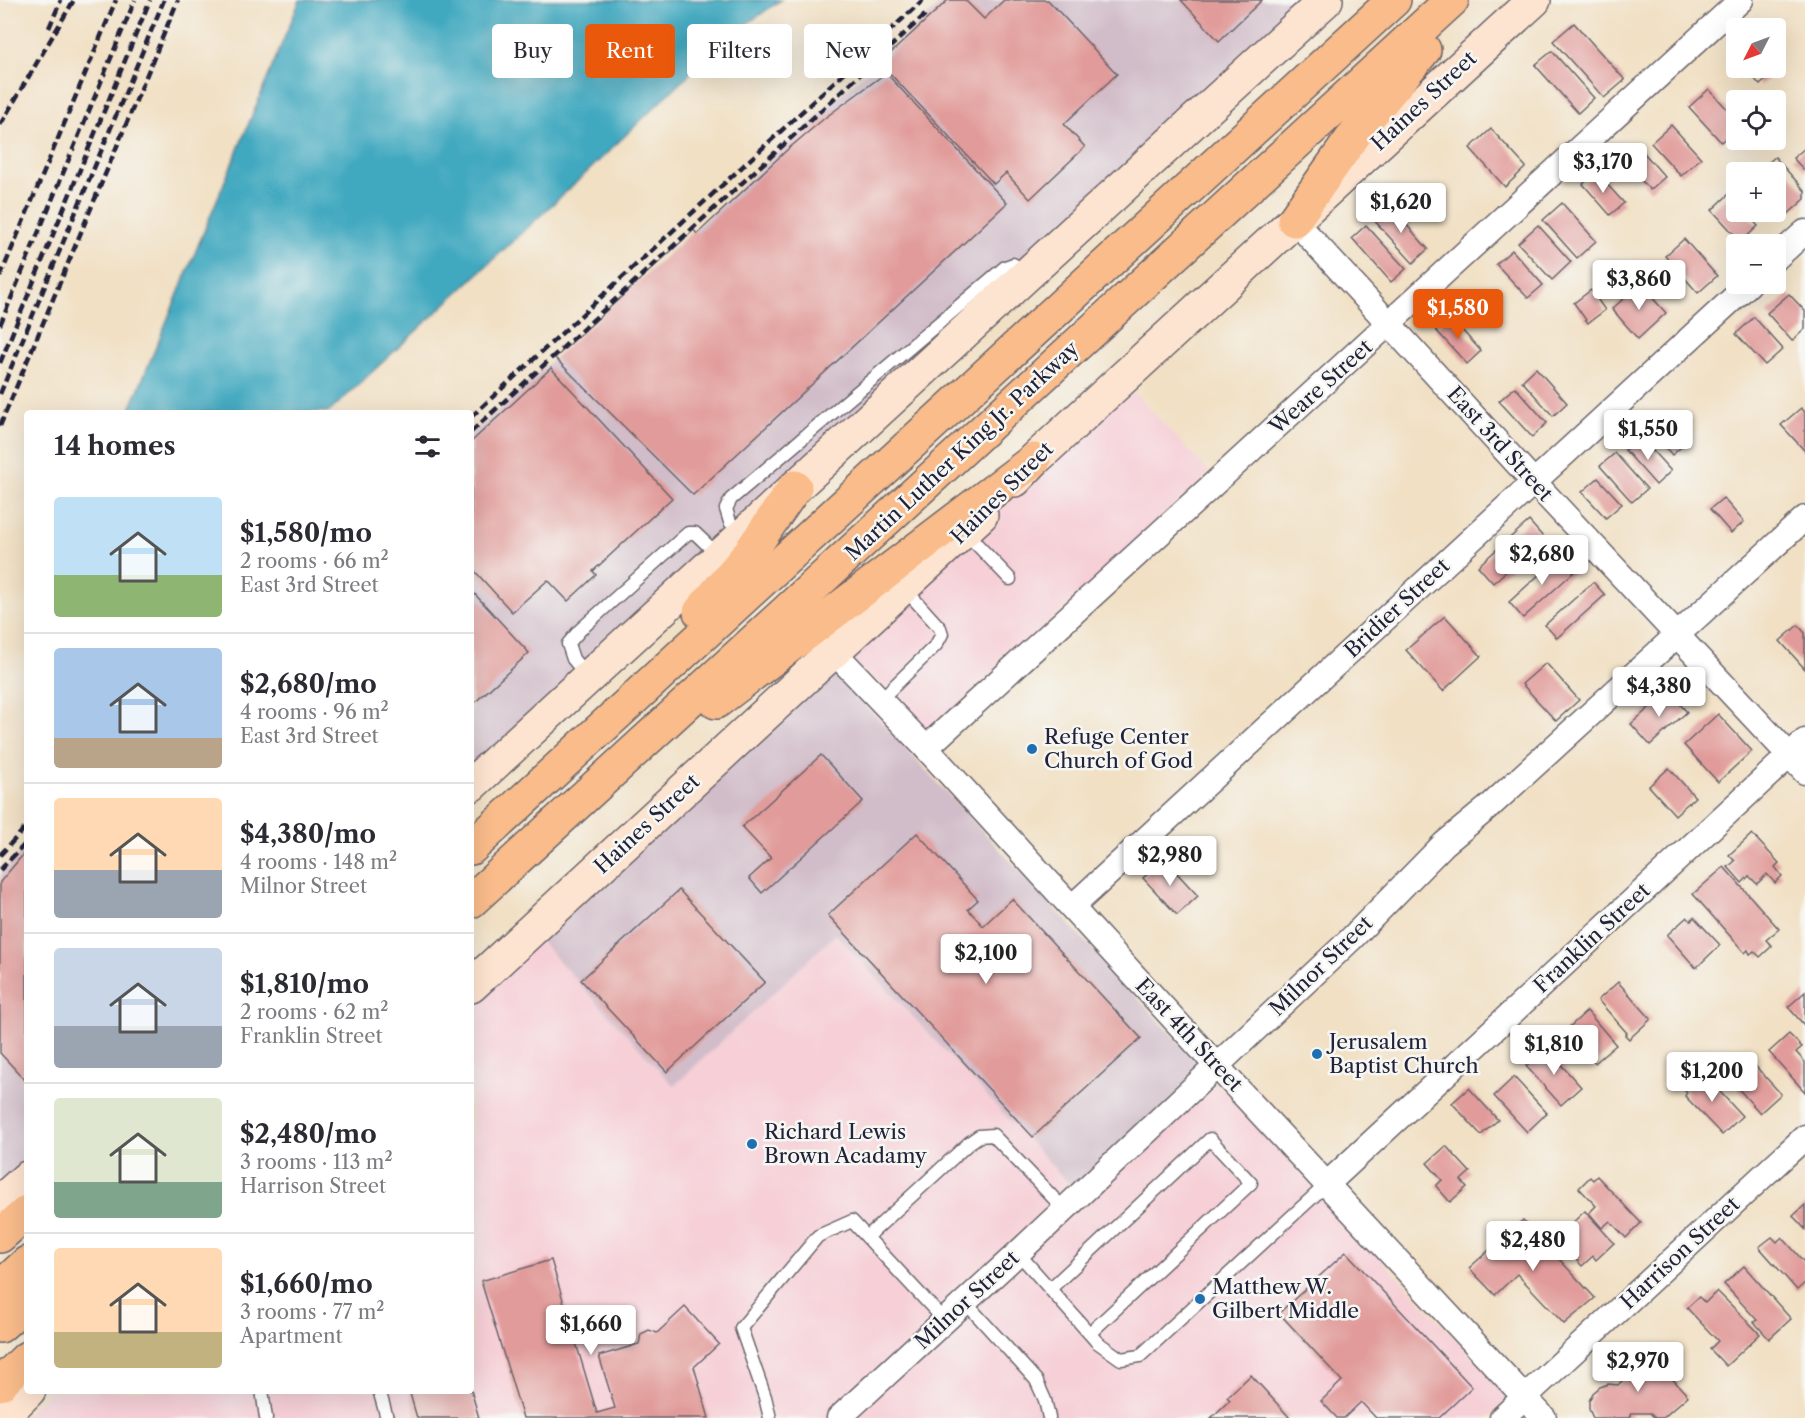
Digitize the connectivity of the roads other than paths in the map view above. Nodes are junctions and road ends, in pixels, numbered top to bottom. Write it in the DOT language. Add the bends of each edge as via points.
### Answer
graph roads {
  1 [pos="1326,0"];
  2 [pos="1394,0"];
  3 [pos="1452,0"];
  4 [pos="1467,0"];
  5 [pos="1534,0"];
  6 [pos="1741,0"];
  7 [pos="1294,220"];
  8 [pos="1805,232"];
  9 [pos="1786,249"];
  10 [pos="1026,275"];
  11 [pos="1738,294"];
  12 [pos="1390,323"];
  13 [pos="1034,460"];
  14 [pos="1534,482"];
  15 [pos="795,487"];
  16 [pos="1805,518"];
  17 [pos="964,531"];
  18 [pos="743,534"];
  19 [pos="1010,579"];
  20 [pos="903,588"];
  21 [pos="1677,634"];
  22 [pos="834,652"];
  23 [pos="880,700"];
  24 [pos="591,736"];
  25 [pos="926,748"];
  26 [pos="1800,756"];
  27 [pos="474,782"];
  28 [pos="568,813"];
  29 [pos="474,845"];
  30 [pos="476,898"];
  31 [pos="1072,907"];
  32 [pos="474,983"];
  33 [pos="1217,1066"];
  34 [pos="1805,1137"];
  35 [pos="24,1181"];
  36 [pos="1327,1184"];
  37 [pos="0,1202"];
  38 [pos="1064,1209"];
  39 [pos="24,1215"];
  40 [pos="0,1236"];
  41 [pos="867,1237"];
  42 [pos="1018,1253"];
  43 [pos="24,1266"];
  44 [pos="0,1288"];
  45 [pos="1050,1289"];
  46 [pos="965,1302"];
  47 [pos="24,1305"];
  48 [pos="945,1321"];
  49 [pos="0,1326"];
  50 [pos="1090,1334"];
  51 [pos="19,1375"];
  52 [pos="263,1394"];
  53 [pos="380,1394"];
  54 [pos="1525,1398"];
  55 [pos="0,1413"];
  56 [pos="267,1418"];
  57 [pos="387,1418"];
  58 [pos="770,1418"];
  59 [pos="839,1418"];
  60 [pos="1049,1418"];
  61 [pos="1502,1418"];
  62 [pos="1544,1418"];
  1 -- 10 [label="street"];
  2 -- 24 [label="highway, Martin Luther King Jr. Parkway"];
  3 -- 28 [label="highway, Martin Luther King Jr. Parkway"];
  4 -- 7 [label="highway" via="1366,119"];
  5 -- 7 [label="street, Haines Street"];
  6 -- 12 [label="street, Weare Street"];
  7 -- 12 [label="street, East 3rd Street"];
  7 -- 13 [label="street, Haines Street"];
  8 -- 9 [label="street"];
  10 -- 15 [label="street"];
  10 -- 18 [label="lane" via="1013,264 1005,267 731,499 726,509 730,522"];
  11 -- 14 [label="street, Bridier Street"];
  12 -- 14 [label="street, East 3rd Street"];
  12 -- 25 [label="street, Weare Street"];
  13 -- 17 [label="street, Haines Street"];
  13 -- 28 [label="highway"];
  14 -- 21 [label="street, East 3rd Street"];
  14 -- 31 [label="street, Bridier Street"];
  15 -- 18 [label="street"];
  15 -- 24 [label="highway" via="748,555"];
  16 -- 21 [label="street, Milnor Street"];
  17 -- 19 [label="lane"];
  17 -- 20 [label="street, Haines Street"];
  18 -- 27 [label="street"];
  20 -- 22 [label="street, Haines Street"];
  20 -- 23 [label="lane" via="942,634 936,645"];
  21 -- 26 [label="street, East 3rd Street"];
  21 -- 33 [label="street, Milnor Street" via="1444,844"];
  22 -- 23 [label="street, East 4th Street"];
  22 -- 32 [label="street, Haines Street"];
  23 -- 25 [label="street, East 4th Street"];
  24 -- 29 [label="highway, Martin Luther King Jr. Parkway"];
  25 -- 31 [label="street, East 4th Street"];
  26 -- 36 [label="street, Franklin Street"];
  28 -- 30 [label="highway, Martin Luther King Jr. Parkway"];
  31 -- 33 [label="street, East 4th Street"];
  33 -- 36 [label="street, East 4th Street"];
  33 -- 38 [label="street, Milnor Street"];
  34 -- 54 [label="street, Harrison Street"];
  35 -- 37 [label="street"];
  36 -- 50 [label="lane" via="1140,1356 1121,1359"];
  36 -- 54 [label="street, East 4th Street"];
  38 -- 41 [label="lane" via="993,1135 979,1136"];
  38 -- 42 [label="street, Milnor Street"];
  39 -- 40 [label="highway"];
  41 -- 48 [label="lane"];
  41 -- 58 [label="lane" via="852,1221 818,1236 741,1328"];
  42 -- 45 [label="lane"];
  42 -- 46 [label="street, Milnor Street"];
  43 -- 44 [label="highway"];
  45 -- 50 [label="lane"];
  45 -- 50 [label="lane" via="1210,1139 1251,1183"];
  46 -- 48 [label="street, Milnor Street"];
  46 -- 60 [label="lane" via="1036,1380"];
  47 -- 49 [label="highway"];
  48 -- 59 [label="street, Milnor Street"];
  51 -- 55 [label="street"];
  52 -- 56 [label="lane"];
  53 -- 57 [label="lane"];
  54 -- 61 [label="street, Harrison Street"];
  54 -- 62 [label="street, East 4th Street"];
}
